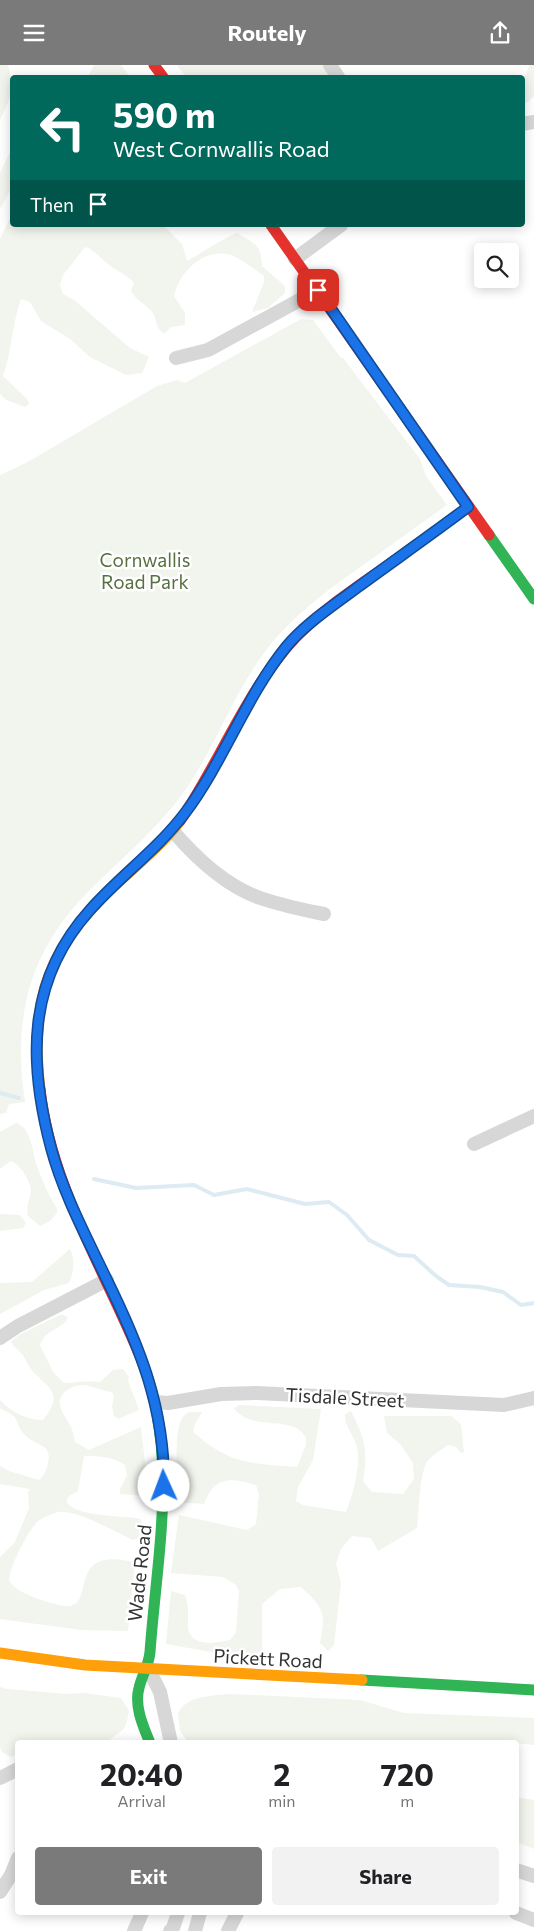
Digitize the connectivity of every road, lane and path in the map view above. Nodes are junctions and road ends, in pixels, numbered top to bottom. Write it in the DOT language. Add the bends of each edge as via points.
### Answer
graph roads {
  1 [pos="272,227"];
  2 [pos="338,227"];
  3 [pos="295,259"];
  4 [pos="318,290"];
  5 [pos="176,358"];
  6 [pos="468,507"];
  7 [pos="534,599"];
  8 [pos="172,830"];
  9 [pos="324,914"];
  10 [pos="534,1116"];
  11 [pos="474,1144"];
  12 [pos="107,1280"];
  13 [pos="0,1338"];
  14 [pos="534,1398"];
  15 [pos="156,1402"];
  16 [pos="0,1653"];
  17 [pos="148,1668"];
  18 [pos="534,1690"];
  19 [pos="170,1739"];
  20 [pos="149,1740"];
  21 [pos="15,1770"];
  22 [pos="0,1778"];
  23 [pos="15,1865"];
  24 [pos="519,1871"];
  25 [pos="534,1876"];
  26 [pos="0,1892"];
  27 [pos="519,1914"];
  28 [pos="141,1915"];
  29 [pos="177,1915"];
  30 [pos="199,1915"];
  31 [pos="235,1915"];
  32 [pos="534,1920"];
  33 [pos="134,1931"];
  34 [pos="170,1931"];
  35 [pos="195,1931"];
  36 [pos="228,1931"];
  1 -- 3 [label="street"];
  2 -- 3 [label="street"];
  3 -- 4 [label="street"];
  4 -- 5 [label="street" via="208,350"];
  4 -- 6 [label="street"];
  6 -- 7 [label="street"];
  6 -- 8 [label="street, Wade Road" via="318,616 296,637 262,681 208,778"];
  8 -- 9 [label="street" via="184,845 221,877 244,890 282,905"];
  8 -- 12 [label="street, Wade Road" via="91,908 72,931 45,985 36,1031 39,1089 51,1148 80,1223"];
  10 -- 11 [label="street"];
  12 -- 13 [label="street"];
  12 -- 15 [label="street, Wade Road" via="124,1315"];
  14 -- 15 [label="street, Tisdale Street" via="504,1405 257,1393 205,1395 168,1403"];
  15 -- 17 [label="street, Wade Road" via="164,1497"];
  16 -- 17 [label="street, Pickett Road" via="85,1665"];
  17 -- 18 [label="street, Pickett Road"];
  17 -- 19 [label="street" via="160,1692"];
  17 -- 20 [label="street, Wade Road" via="138,1691 138,1702"];
  21 -- 22 [label="street"];
  23 -- 26 [label="street"];
  24 -- 25 [label="street"];
  27 -- 32 [label="street"];
  28 -- 33 [label="street"];
  29 -- 34 [label="street"];
  30 -- 35 [label="street"];
  31 -- 36 [label="street"];
}
